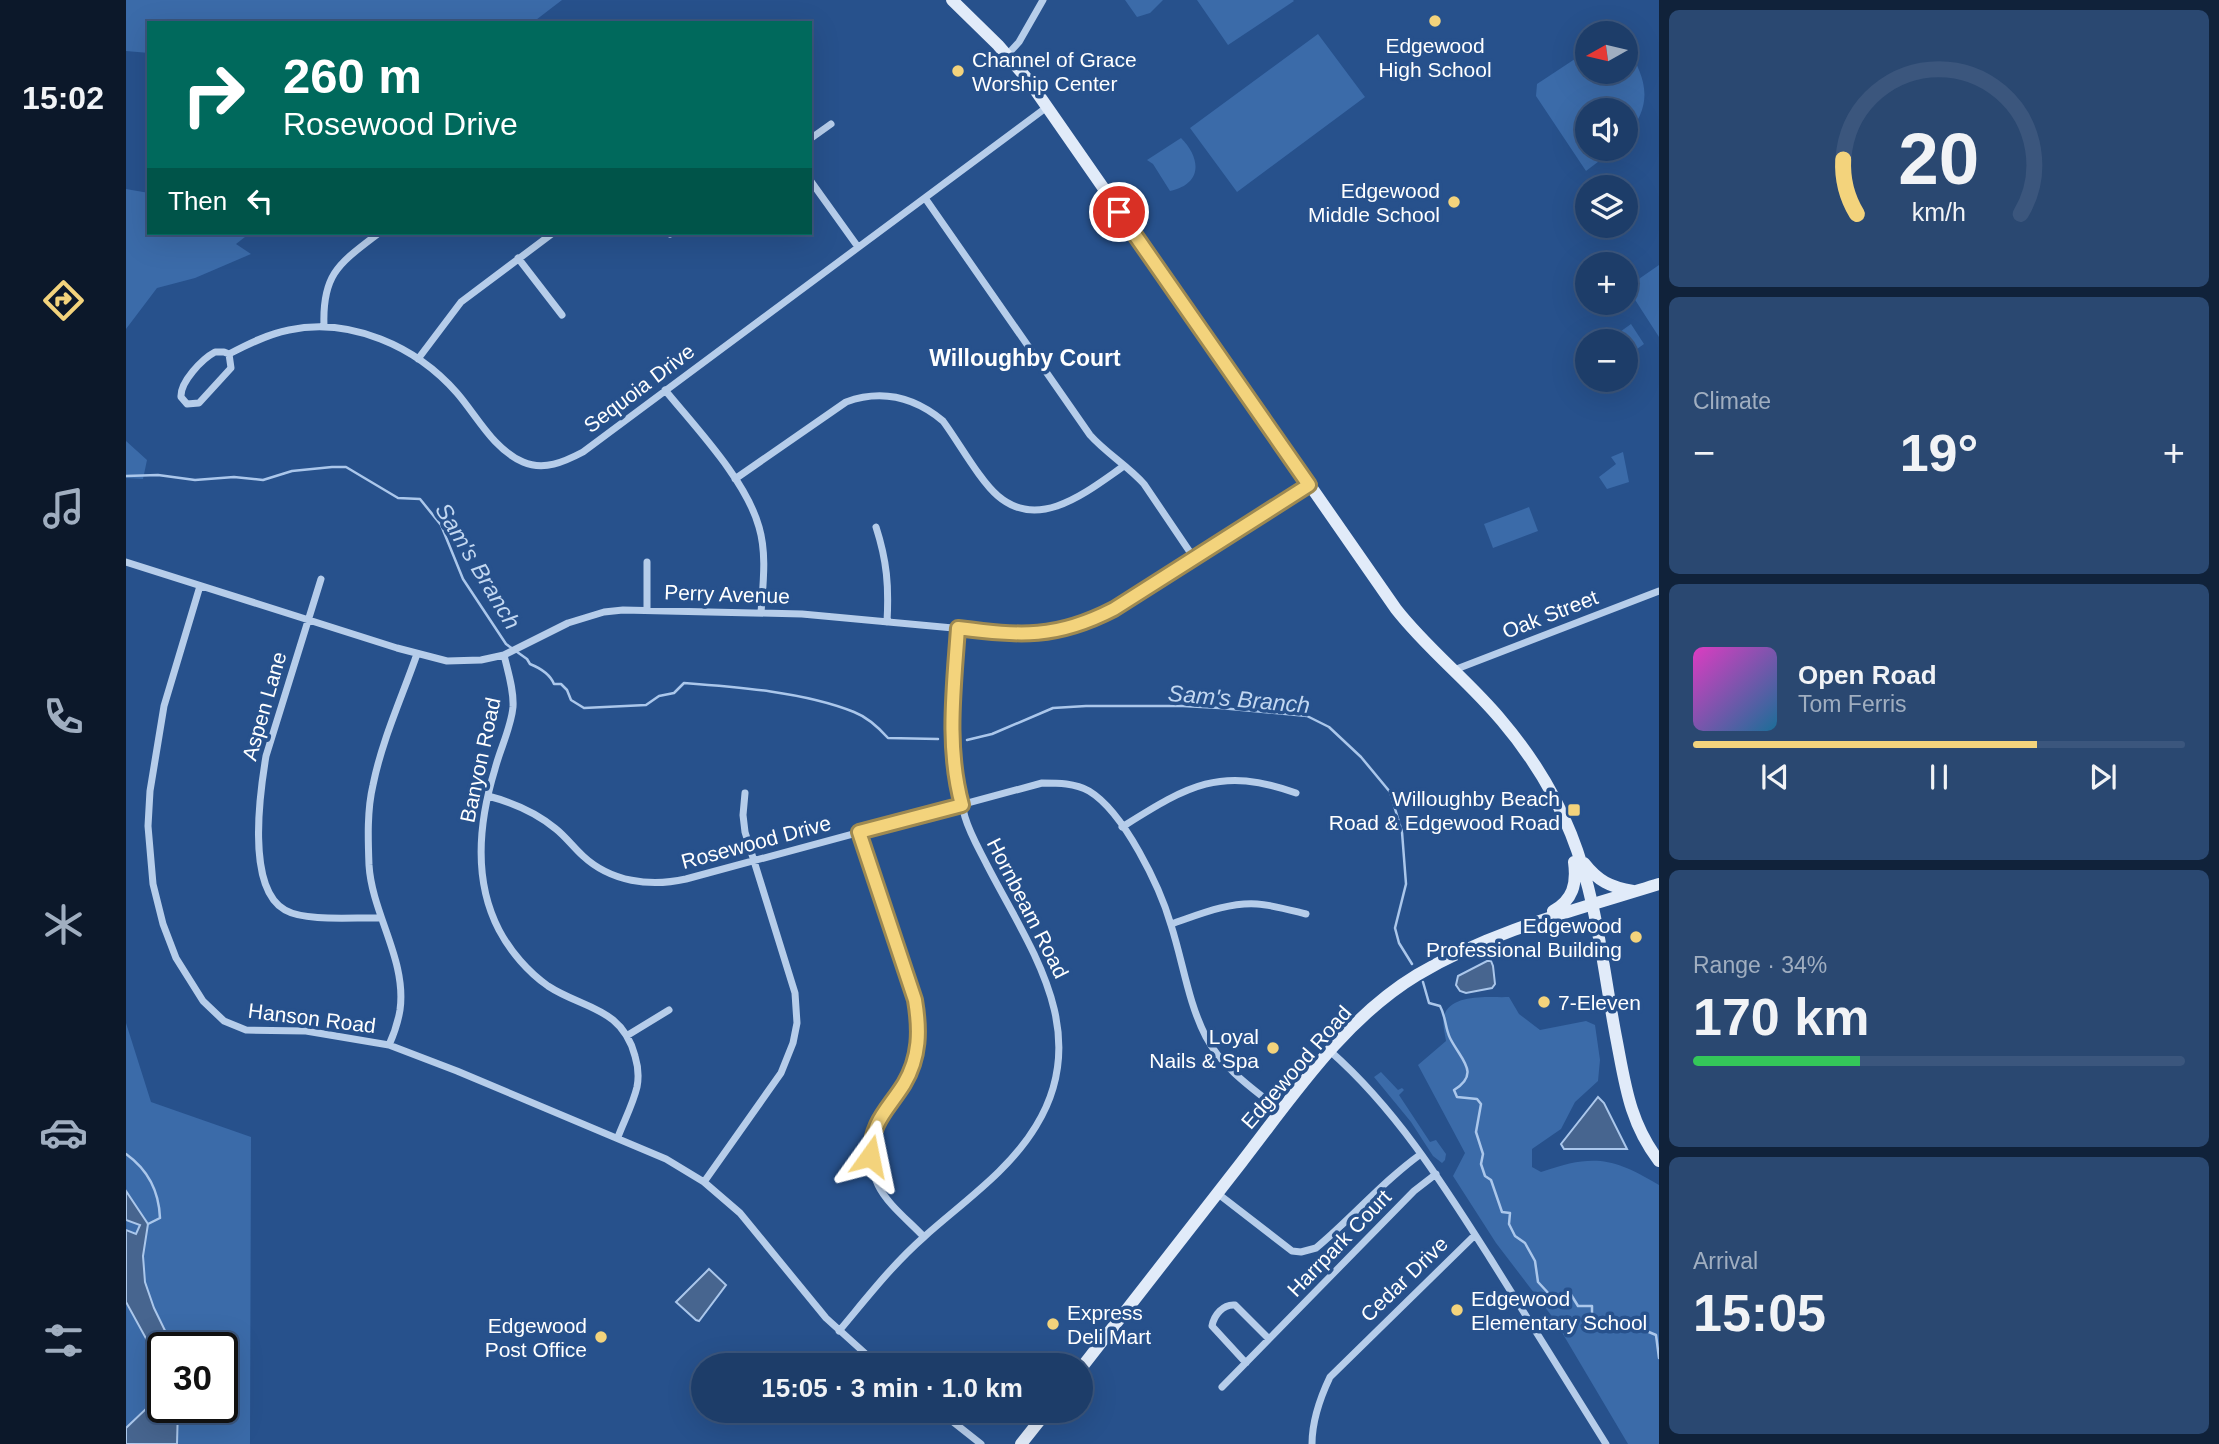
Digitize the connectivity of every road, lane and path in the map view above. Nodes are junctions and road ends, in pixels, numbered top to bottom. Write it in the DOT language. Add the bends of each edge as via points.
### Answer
graph roads {
  1 [pos="952,0"];
  2 [pos="1043,0"];
  3 [pos="1007,55"];
  4 [pos="1047,107"];
  5 [pos="831,124"];
  6 [pos="812,138"];
  7 [pos="812,183"];
  8 [pos="925,198"];
  9 [pos="377,235"];
  10 [pos="550,235"];
  11 [pos="858,247"];
  12 [pos="518,258"];
  13 [pos="562,315"];
  14 [pos="324,326"];
  15 [pos="229,354"];
  16 [pos="418,359"];
  17 [pos="665,390"];
  18 [pos="1124,466"];
  19 [pos="735,479"];
  20 [pos="1309,485"];
  21 [pos="876,527"];
  22 [pos="1194,558"];
  23 [pos="126,562"];
  24 [pos="647,562"];
  25 [pos="321,579"];
  26 [pos="200,586"];
  27 [pos="1659,591"];
  28 [pos="648,609"];
  29 [pos="761,612"];
  30 [pos="308,619"];
  31 [pos="887,622"];
  32 [pos="958,628"];
  33 [pos="417,654"];
  34 [pos="504,655"];
  35 [pos="1453,671"];
  36 [pos="746,793"];
  37 [pos="1296,793"];
  38 [pos="488,796"];
  39 [pos="962,805"];
  40 [pos="1122,827"];
  41 [pos="859,832"];
  42 [pos="1571,834"];
  43 [pos="1578,857"];
  44 [pos="754,861"];
  45 [pos="1659,884"];
  46 [pos="1637,891"];
  47 [pos="1593,904"];
  48 [pos="1306,914"];
  49 [pos="381,918"];
  50 [pos="1538,920"];
  51 [pos="1171,924"];
  52 [pos="669,1010"];
  53 [pos="628,1035"];
  54 [pos="389,1045"];
  55 [pos="1329,1051"];
  56 [pos="1281,1111"];
  57 [pos="618,1137"];
  58 [pos="1421,1154"];
  59 [pos="1659,1161"];
  60 [pos="1436,1174"];
  61 [pos="704,1182"];
  62 [pos="1217,1193"];
  63 [pos="1475,1235"];
  64 [pos="923,1237"];
  65 [pos="839,1331"];
  66 [pos="1269,1339"];
  67 [pos="864,1353"];
  68 [pos="1093,1353"];
  69 [pos="1246,1363"];
  70 [pos="1222,1387"];
  71 [pos="954,1423"];
  72 [pos="1038,1423"];
  73 [pos="981,1444"];
  74 [pos="1021,1444"];
  75 [pos="1312,1444"];
  76 [pos="1606,1444"];
  1 -- 3 [label="street"];
  2 -- 3 [label="street"];
  3 -- 4 [label="street"];
  4 -- 8 [label="street, Sequoia Drive"];
  4 -- 20 [label="street"];
  5 -- 6 [label="street"];
  7 -- 11 [label="street"];
  8 -- 11 [label="street, Sequoia Drive"];
  8 -- 18 [label="street" via="1090,435"];
  9 -- 14 [label="street" via="333,273 324,298"];
  10 -- 12 [label="street"];
  11 -- 17 [label="street, Sequoia Drive"];
  12 -- 13 [label="street"];
  12 -- 16 [label="street" via="461,302"];
  14 -- 15 [label="street, Sequoia Drive" via="275,334"];
  14 -- 16 [label="street, Sequoia Drive" via="379,339"];
  15 -- 15 [label="street, Sequoia Drive" via="219,352 207,358 183,386 184,401 199,403 231,368"];
  16 -- 17 [label="street, Sequoia Drive" via="455,391 505,451 530,464 567,461"];
  17 -- 19 [label="street"];
  18 -- 19 [label="street" via="1060,507 1035,510 1016,506 997,496 943,421 908,400 883,395 846,402"];
  18 -- 22 [label="street" via="1144,484"];
  19 -- 29 [label="street" via="760,527 764,558"];
  20 -- 22 [label="street, Perry Avenue"];
  20 -- 35 [label="street" via="1396,609"];
  21 -- 31 [label="street" via="889,582"];
  22 -- 32 [label="street, Perry Avenue" via="1114,609 1064,630 1028,635"];
  23 -- 26 [label="street, Perry Avenue"];
  24 -- 28 [label="street"];
  25 -- 30 [label="street, Aspen Lane"];
  26 -- 30 [label="street, Perry Avenue"];
  26 -- 54 [label="street, Hanson Road" via="164,706 149,803 153,884 176,958 203,1001 235,1027 332,1034"];
  27 -- 35 [label="street, Oak Street"];
  28 -- 29 [label="street, Perry Avenue"];
  28 -- 34 [label="street, Perry Avenue" via="586,617"];
  29 -- 31 [label="street, Perry Avenue"];
  30 -- 33 [label="street, Perry Avenue"];
  30 -- 49 [label="street, Aspen Lane" via="266,756 259,842 266,886 277,904 295,914"];
  31 -- 32 [label="street, Perry Avenue"];
  32 -- 39 [label="street, Hornbeam Road" via="952,741"];
  33 -- 34 [label="street, Perry Avenue" via="455,661"];
  33 -- 49 [label="street" via="372,787 369,867"];
  34 -- 38 [label="street, Banyon Road" via="513,708"];
  35 -- 42 [label="street" via="1503,721 1547,785"];
  36 -- 44 [label="street" via="745,832"];
  37 -- 40 [label="street" via="1262,782 1210,782 1172,796"];
  38 -- 44 [label="street, Rosewood Drive" via="534,815 596,867 626,879 674,882"];
  38 -- 53 [label="street, Banyon Road" via="482,865 499,930 534,975 613,1018"];
  39 -- 40 [label="street, Rosewood Drive" via="1042,783 1074,785 1097,797"];
  39 -- 41 [label="street, Rosewood Drive"];
  39 -- 64 [label="street, Hornbeam Road" via="971,833 1043,970 1056,1018 1057,1066 1050,1094 1023,1147"];
  40 -- 51 [label="street, Rosewood Drive" via="1133,841"];
  41 -- 44 [label="street, Rosewood Drive"];
  41 -- 64 [label="street" via="919,1021 911,1069 873,1135 872,1167 878,1186"];
  42 -- 43 [label="street"];
  42 -- 50 [label="street" via="1575,887 1562,907"];
  43 -- 46 [label="street" via="1601,882"];
  43 -- 47 [label="street"];
  44 -- 61 [label="street" via="795,992 797,1023 781,1073"];
  45 -- 46 [label="street, Edgewood Road"];
  46 -- 47 [label="street, Edgewood Road"];
  47 -- 50 [label="street, Edgewood Road"];
  47 -- 59 [label="street" via="1629,1102 1644,1140"];
  48 -- 51 [label="street" via="1258,904 1232,905"];
  49 -- 54 [label="street" via="400,992"];
  50 -- 55 [label="street, Edgewood Road" via="1462,950 1415,976"];
  51 -- 56 [label="street, Rosewood Drive" via="1196,1012 1216,1054"];
  52 -- 53 [label="street"];
  53 -- 57 [label="street" via="638,1075"];
  54 -- 57 [label="street, Hanson Road"];
  55 -- 56 [label="street, Edgewood Road"];
  55 -- 58 [label="street, Cedar Drive" via="1378,1098"];
  56 -- 62 [label="street, Edgewood Road"];
  57 -- 61 [label="street, Hanson Road"];
  58 -- 60 [label="street, Cedar Drive"];
  58 -- 62 [label="street" via="1309,1251 1292,1251"];
  60 -- 63 [label="street, Cedar Drive"];
  60 -- 66 [label="street, Harrpark Court"];
  61 -- 65 [label="street, Hanson Road" via="751,1225"];
  62 -- 68 [label="street, Edgewood Road"];
  63 -- 75 [label="street, Cedar Drive" via="1331,1377 1315,1418"];
  63 -- 76 [label="street"];
  64 -- 65 [label="street, Hornbeam Road" via="884,1275"];
  65 -- 67 [label="street, Hanson Road"];
  66 -- 69 [label="street, Harrpark Court"];
  66 -- 69 [label="street" via="1235,1304 1223,1307 1212,1326"];
  69 -- 70 [label="street, Harrpark Court"];
  71 -- 73 [label="street"];
  72 -- 74 [label="street"];
}
